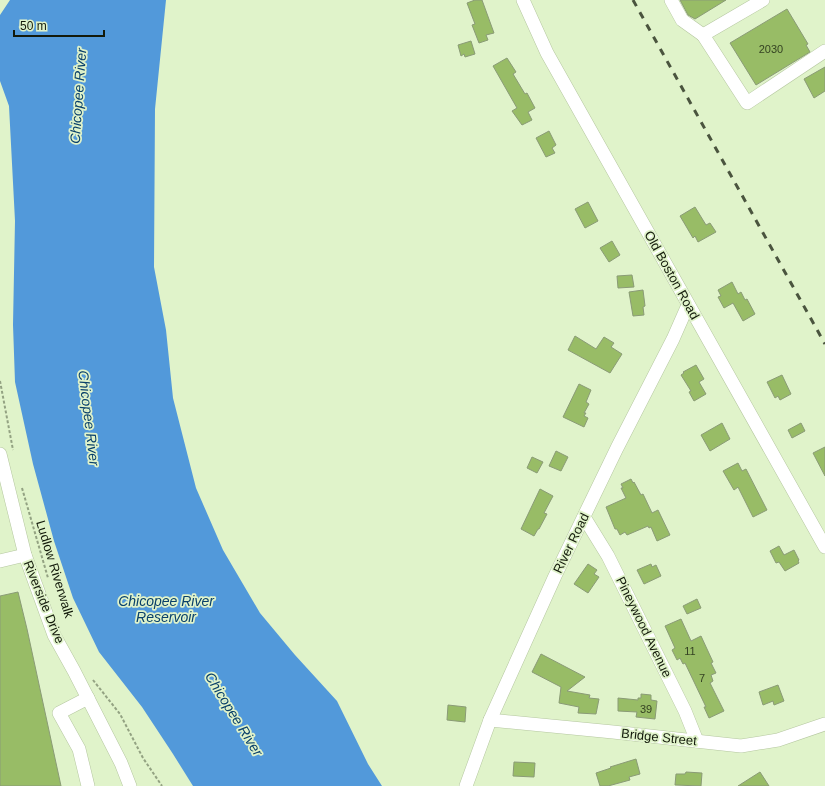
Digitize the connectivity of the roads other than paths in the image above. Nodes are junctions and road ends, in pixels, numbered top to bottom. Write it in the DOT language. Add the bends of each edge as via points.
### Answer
graph roads {
  1 [pos="523,0"];
  2 [pos="671,0"];
  3 [pos="763,0"];
  4 [pos="703,35"];
  5 [pos="825,51"];
  6 [pos="688,304"];
  7 [pos="0,454"];
  8 [pos="584,517"];
  9 [pos="825,547"];
  10 [pos="25,555"];
  11 [pos="0,561"];
  12 [pos="88,698"];
  13 [pos="490,720"];
  14 [pos="825,724"];
  15 [pos="697,741"];
  16 [pos="88,786"];
  17 [pos="130,786"];
  18 [pos="466,786"];
  1 -- 6 [label="street, Old Boston Road" via="547,53"];
  2 -- 4 [label="street" via="682,20"];
  3 -- 4 [label="street"];
  4 -- 5 [label="street" via="747,103"];
  6 -- 8 [label="street, River Road"];
  6 -- 9 [label="street, Old Boston Road"];
  7 -- 10 [label="street, Riverside Drive"];
  8 -- 13 [label="street, River Road"];
  8 -- 15 [label="street, Pineywood Avenue" via="608,556 685,711"];
  10 -- 11 [label="street"];
  10 -- 12 [label="street, Riverside Drive" via="54,635"];
  12 -- 16 [label="street" via="59,713 79,748"];
  12 -- 17 [label="street, Riverside Drive" via="122,763"];
  13 -- 15 [label="street, Bridge Street"];
  13 -- 18 [label="street, River Road"];
  14 -- 15 [label="street, Bridge Street" via="778,740 741,746"];
}
